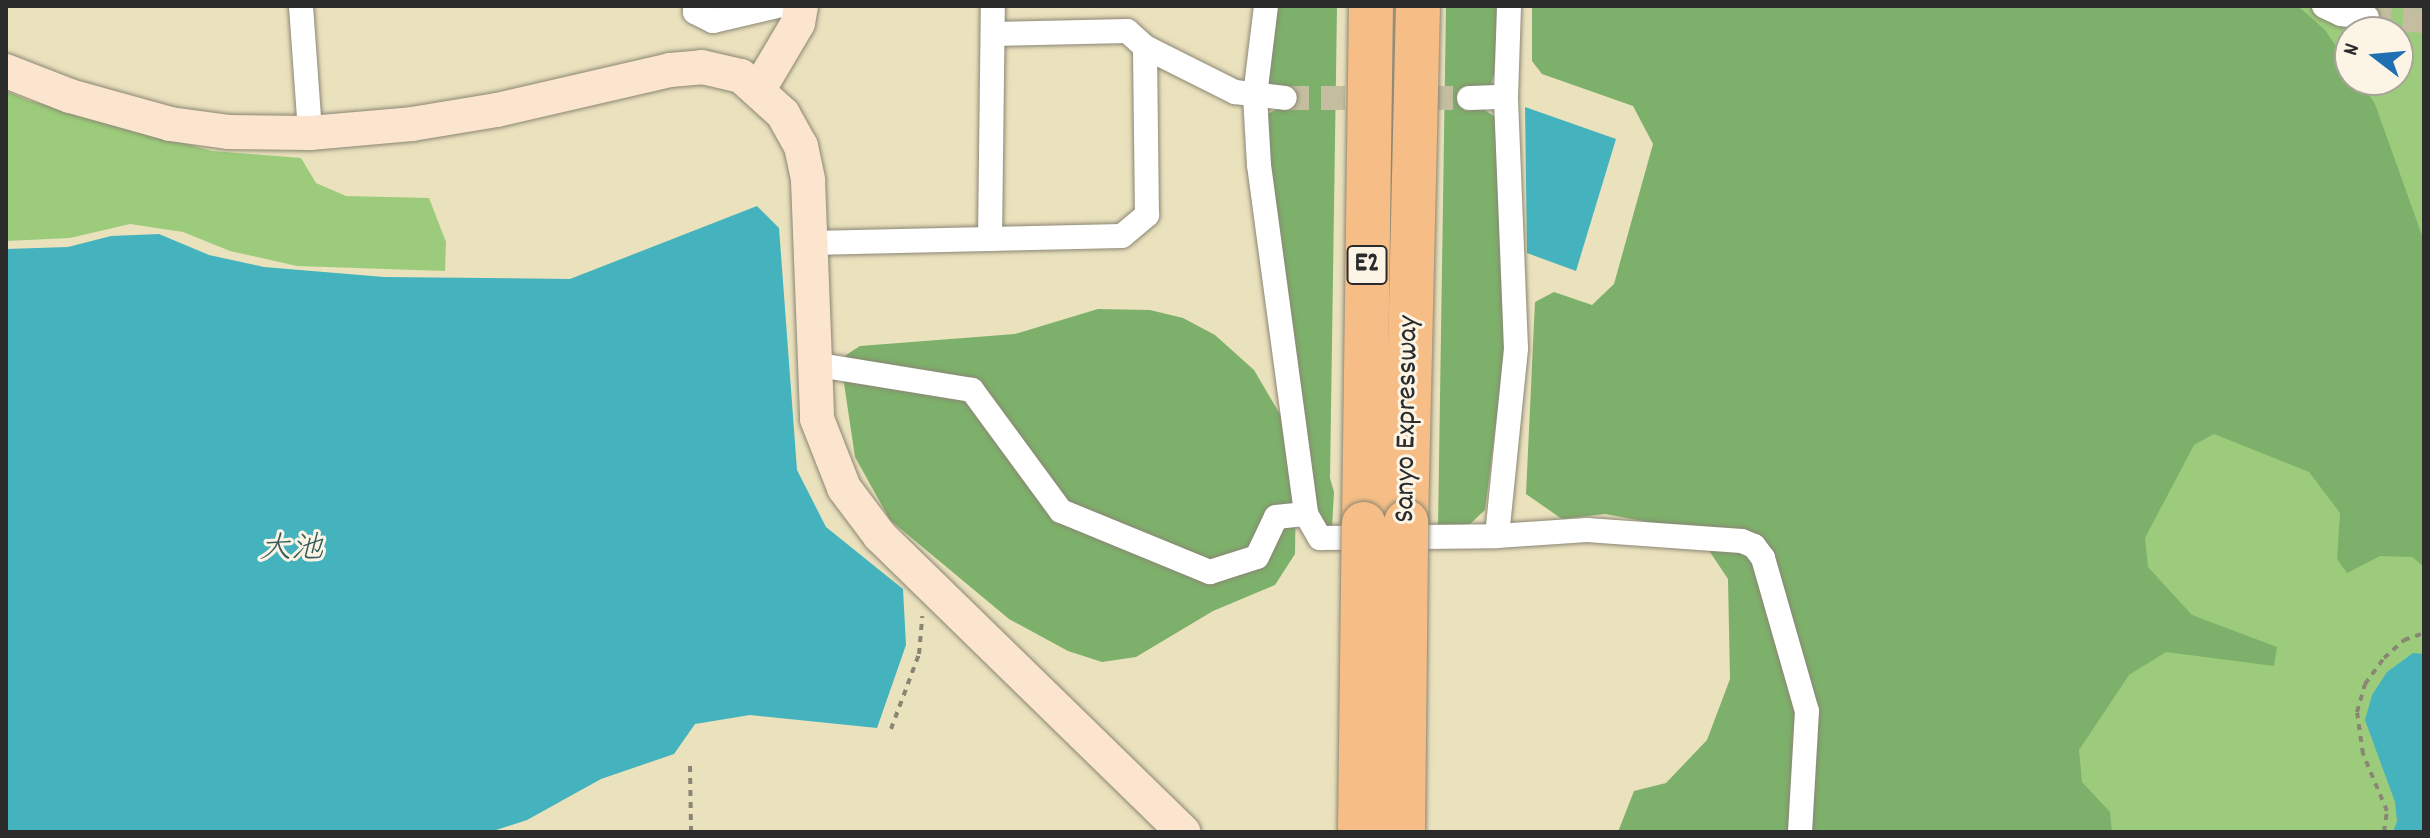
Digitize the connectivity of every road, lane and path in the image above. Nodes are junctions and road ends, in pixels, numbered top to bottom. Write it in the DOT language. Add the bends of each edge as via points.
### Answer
graph roads {
  1 [pos="301,6"];
  2 [pos="695,6"];
  3 [pos="778,6"];
  4 [pos="801,6"];
  5 [pos="993,6"];
  6 [pos="1266,6"];
  7 [pos="1371,6"];
  8 [pos="1420,6"];
  9 [pos="1509,6"];
  10 [pos="2324,6"];
  11 [pos="2358,16"];
  12 [pos="993,34"];
  13 [pos="1145,47"];
  14 [pos="6,71"];
  15 [pos="759,89"];
  16 [pos="1255,96"];
  17 [pos="1506,97"];
  18 [pos="1285,98"];
  19 [pos="1469,98"];
  20 [pos="310,133"];
  21 [pos="990,239"];
  22 [pos="811,243"];
  23 [pos="813,364"];
  24 [pos="1306,514"];
  25 [pos="1385,523"];
  26 [pos="1497,536"];
  27 [pos="930,585"];
  28 [pos="2424,633"];
  29 [pos="891,729"];
  30 [pos="690,766"];
  31 [pos="691,832"];
  32 [pos="1183,832"];
  33 [pos="1360,832"];
  34 [pos="1403,832"];
  35 [pos="1800,832"];
  36 [pos="2384,832"];
  1 -- 20 [label="street"];
  2 -- 3 [label="street" via="695,12 713,21"];
  4 -- 15 [label="street" via="798,23"];
  5 -- 12 [label="street"];
  6 -- 16 [label="street"];
  7 -- 25 [label="highway, Sanyo Expressway / E2"];
  8 -- 25 [label="highway, Sanyo Expressway / E2"];
  9 -- 17 [label="street"];
  10 -- 11 [label="street"];
  12 -- 13 [label="street" via="1127,31"];
  12 -- 21 [label="street"];
  13 -- 16 [label="street" via="1235,92"];
  13 -- 21 [label="street" via="1147,215 1122,236"];
  14 -- 20 [label="street" via="70,96 170,124 229,132"];
  15 -- 20 [label="street" via="741,76 702,67 670,70 497,110"];
  15 -- 22 [label="street" via="783,114 801,146"];
  16 -- 18 [label="street"];
  16 -- 24 [label="street" via="1267,241"];
  17 -- 19 [label="street"];
  17 -- 26 [label="street" via="1516,348"];
  21 -- 22 [label="street"];
  22 -- 23 [label="street"];
  23 -- 24 [label="street" via="972,390 1061,511 1210,572 1257,557 1276,517"];
  23 -- 27 [label="street" via="817,419 844,488 880,536"];
  24 -- 26 [label="street" via="1320,538"];
  25 -- 33 [label="highway, Sanyo Expressway / E2, bridge"];
  25 -- 34 [label="highway, Sanyo Expressway / E2, bridge"];
  26 -- 35 [label="street" via="1587,530 1727,539 1754,546 1763,558 1807,711"];
  27 -- 29 [label="path" via="924,597 919,654"];
  27 -- 32 [label="street"];
  28 -- 36 [label="path" via="2404,640 2384,658 2365,684 2357,712 2363,754 2387,811"];
  30 -- 31 [label="path"];
}
